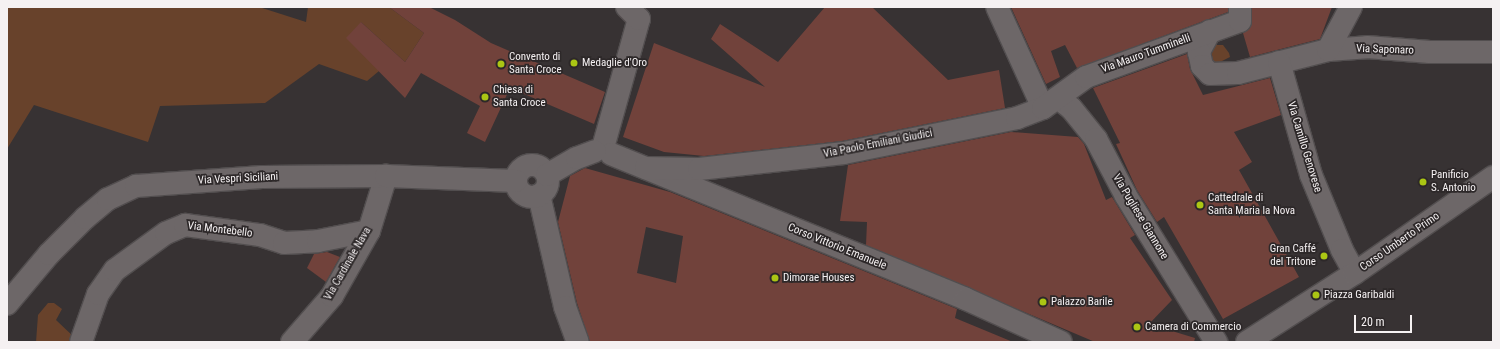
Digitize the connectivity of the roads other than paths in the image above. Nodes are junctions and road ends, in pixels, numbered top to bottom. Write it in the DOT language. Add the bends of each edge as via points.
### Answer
graph roads {
  1 [pos="627,7"];
  2 [pos="997,7"];
  3 [pos="1351,7"];
  4 [pos="1240,14"];
  5 [pos="1210,31"];
  6 [pos="1328,50"];
  7 [pos="1493,52"];
  8 [pos="1279,62"];
  9 [pos="1050,103"];
  10 [pos="603,150"];
  11 [pos="646,168"];
  12 [pos="547,175"];
  13 [pos="386,176"];
  14 [pos="1493,177"];
  15 [pos="516,181"];
  16 [pos="539,195"];
  17 [pos="369,231"];
  18 [pos="1355,273"];
  19 [pos="7,304"];
  20 [pos="81,342"];
  21 [pos="292,342"];
  22 [pos="578,342"];
  23 [pos="1061,342"];
  24 [pos="1216,342"];
  25 [pos="1247,342"];
  1 -- 10 [label="street" via="639,19"];
  2 -- 9 [label="street"];
  3 -- 6 [label="street"];
  4 -- 5 [label="street, Via Mauro Tumminelli"];
  5 -- 8 [label="street, Via Saponaro" via="1199,52 1202,66 1210,74 1238,72"];
  5 -- 9 [label="street, Via Mauro Tumminelli" via="1086,77"];
  6 -- 7 [label="street, Via Saponaro" via="1367,47 1430,52"];
  6 -- 8 [label="street, Via Saponaro"];
  8 -- 18 [label="street, Via Camillo Genovese" via="1311,176 1342,250"];
  9 -- 11 [label="street, Via Paolo Emiliani Giudici" via="1017,118 844,153 699,168"];
  9 -- 24 [label="street, Via Pugliese Giannone" via="1071,108 1096,139 1126,196"];
  10 -- 11 [label="street, Corso Vittorio Emanuele"];
  10 -- 12 [label="street" via="576,158"];
  11 -- 23 [label="street, Corso Vittorio Emanuele" via="966,299"];
  12 -- 15 [label="street" via="539,167 529,165 520,171"];
  12 -- 16 [label="street" via="546,189"];
  13 -- 15 [label="street, Via Vespri Siciliani"];
  13 -- 17 [label="street, Via Cardinale Nava"];
  13 -- 19 [label="street, Via Vespri Siciliani" via="262,177 136,186 108,199 85,218 49,254"];
  14 -- 18 [label="street, Corso Umberto Primo"];
  15 -- 16 [label="street" via="524,194"];
  16 -- 22 [label="street" via="565,307"];
  17 -- 20 [label="street, Via Montebello" via="318,241 284,243 260,235 185,225 166,232 115,270 98,294"];
  17 -- 21 [label="street, Via Cardinale Nava" via="332,296"];
  18 -- 25 [label="street, Corso Umberto Primo"];
}
